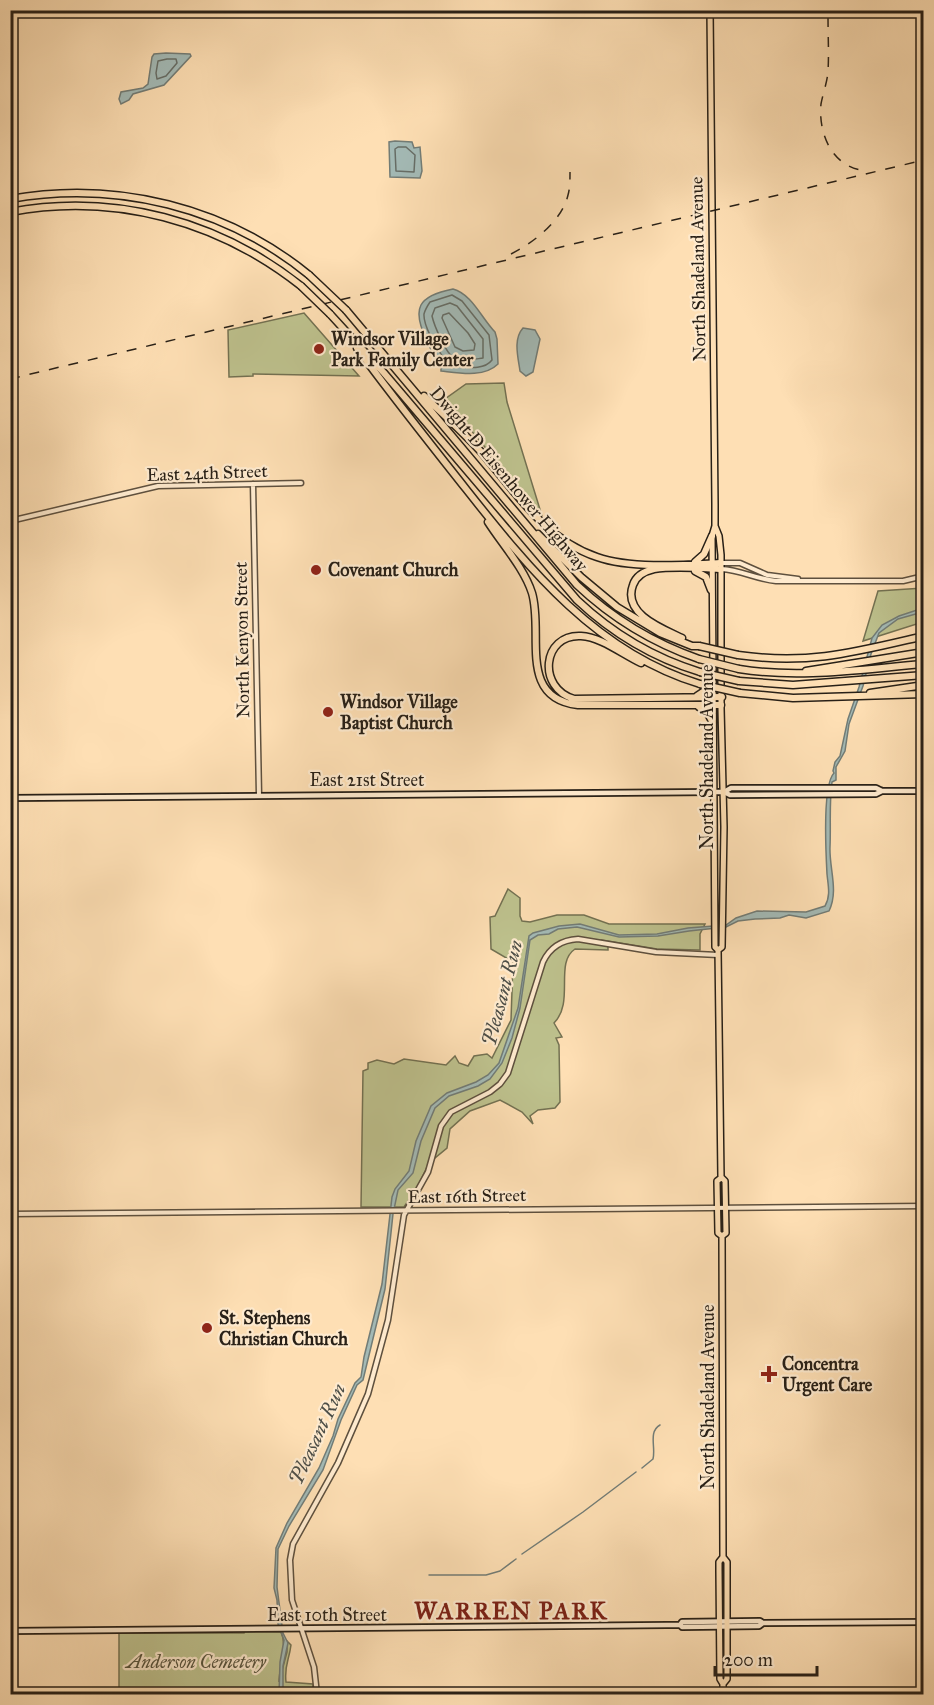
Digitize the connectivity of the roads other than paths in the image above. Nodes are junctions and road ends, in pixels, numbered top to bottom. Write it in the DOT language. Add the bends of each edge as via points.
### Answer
graph roads {
  1 [pos="710,10"];
  2 [pos="10,199"];
  3 [pos="10,212"];
  4 [pos="343,328"];
  5 [pos="405,380"];
  6 [pos="301,483"];
  7 [pos="253,484"];
  8 [pos="473,498"];
  9 [pos="10,520"];
  10 [pos="524,522"];
  11 [pos="715,526"];
  12 [pos="712,536"];
  13 [pos="687,566"];
  14 [pos="712,566"];
  15 [pos="720,566"];
  16 [pos="924,576"];
  17 [pos="711,590"];
  18 [pos="924,634"];
  19 [pos="699,646"];
  20 [pos="924,652"];
  21 [pos="924,664"];
  22 [pos="855,666"];
  23 [pos="664,670"];
  24 [pos="712,673"];
  25 [pos="924,675"];
  26 [pos="924,685"];
  27 [pos="869,694"];
  28 [pos="924,694"];
  29 [pos="693,697"];
  30 [pos="722,697"];
  31 [pos="712,698"];
  32 [pos="712,705"];
  33 [pos="721,705"];
  34 [pos="692,706"];
  35 [pos="712,721"];
  36 [pos="882,791"];
  37 [pos="924,791"];
  38 [pos="713,792"];
  39 [pos="724,792"];
  40 [pos="259,795"];
  41 [pos="10,798"];
  42 [pos="718,937"];
  43 [pos="718,952"];
  44 [pos="721,1178"];
  45 [pos="924,1206"];
  46 [pos="717,1207"];
  47 [pos="726,1207"];
  48 [pos="406,1210"];
  49 [pos="10,1214"];
  50 [pos="722,1236"];
  51 [pos="723,1557"];
  52 [pos="924,1622"];
  53 [pos="719,1624"];
  54 [pos="727,1624"];
  55 [pos="301,1628"];
  56 [pos="10,1631"];
  57 [pos="723,1684"];
  58 [pos="317,1695"];
  59 [pos="723,1695"];
  1 -- 11 [label="main road, North Shadeland Avenue"];
  2 -- 5 [label="highway, Dwight D Eisenhower Highway, bridge" via="50,193 137,197 171,204 241,231 309,275 346,310"];
  3 -- 4 [label="highway, Dwight D Eisenhower Highway, bridge" via="83,205 155,214 201,228 273,265 301,286"];
  4 -- 8 [label="highway"];
  4 -- 25 [label="highway, Dwight D Eisenhower Highway, bridge" via="561,583 610,627 643,648 700,672 739,681 787,685"];
  5 -- 10 [label="highway, Dwight D Eisenhower Highway"];
  5 -- 13 [label="highway" via="480,452 540,521 569,544 620,563"];
  6 -- 7 [label="street, East 24th Street"];
  7 -- 9 [label="street, East 24th Street" via="155,486"];
  7 -- 40 [label="street, North Kenyon Street"];
  8 -- 23 [label="highway" via="570,609 619,646"];
  8 -- 34 [label="highway" via="529,585 537,671 551,694 563,702 580,705"];
  10 -- 19 [label="highway" via="617,607 660,633"];
  10 -- 22 [label="highway, Dwight D Eisenhower Highway, bridge" via="574,582 603,609 640,634 699,659 739,669 792,673"];
  11 -- 12 [label="main road, North Shadeland Avenue"];
  11 -- 15 [label="main road, North Shadeland Avenue"];
  12 -- 13 [label="highway" via="701,558"];
  12 -- 14 [label="main road, North Shadeland Avenue"];
  13 -- 14 [label="highway"];
  13 -- 17 [label="highway" via="703,574"];
  13 -- 19 [label="highway" via="644,573 633,584 631,598 642,615"];
  14 -- 15 [label="highway"];
  14 -- 17 [label="main road, North Shadeland Avenue"];
  15 -- 16 [label="street" via="740,563 767,575 807,580 903,581"];
  15 -- 30 [label="main road, North Shadeland Avenue"];
  17 -- 24 [label="main road, North Shadeland Avenue"];
  18 -- 19 [label="highway, bridge" via="860,652 807,659 770,659"];
  20 -- 22 [label="highway"];
  21 -- 22 [label="highway"];
  23 -- 27 [label="highway, bridge" via="740,693 793,698"];
  23 -- 29 [label="highway" via="593,639 577,636 558,645 548,666 555,686 574,699"];
  24 -- 29 [label="highway" via="704,692"];
  24 -- 31 [label="main road, North Shadeland Avenue"];
  26 -- 27 [label="highway"];
  27 -- 28 [label="highway"];
  29 -- 31 [label="highway"];
  30 -- 31 [label="highway"];
  30 -- 33 [label="main road, North Shadeland Avenue"];
  31 -- 32 [label="main road, North Shadeland Avenue"];
  32 -- 33 [label="highway"];
  32 -- 34 [label="highway"];
  32 -- 35 [label="main road, North Shadeland Avenue"];
  33 -- 39 [label="main road, North Shadeland Avenue"];
  34 -- 35 [label="highway" via="706,710"];
  35 -- 38 [label="main road, North Shadeland Avenue"];
  36 -- 37 [label="main road, East 21st Street"];
  36 -- 39 [label="main road, East 21st Street" via="839,795"];
  36 -- 39 [label="main road, East 21st Street" via="731,788"];
  38 -- 39 [label="main road, East 21st Street"];
  38 -- 40 [label="main road, East 21st Street"];
  38 -- 42 [label="main road, North Shadeland Avenue"];
  39 -- 42 [label="main road, North Shadeland Avenue" via="722,919"];
  40 -- 41 [label="main road, East 21st Street"];
  42 -- 43 [label="main road, North Shadeland Avenue" via="722,947"];
  43 -- 44 [label="main road, North Shadeland Avenue"];
  43 -- 48 [label="street" via="656,952 578,939 555,946 543,962 508,1073 490,1092 444,1119 428,1172"];
  44 -- 46 [label="main road, North Shadeland Avenue" via="717,1181"];
  44 -- 47 [label="main road, North Shadeland Avenue" via="725,1181"];
  45 -- 47 [label="street, East 16th Street"];
  46 -- 47 [label="street, East 16th Street"];
  46 -- 48 [label="street, East 16th Street"];
  46 -- 50 [label="main road, North Shadeland Avenue" via="718,1233"];
  47 -- 50 [label="main road, North Shadeland Avenue" via="726,1233"];
  48 -- 49 [label="street, East 16th Street"];
  48 -- 55 [label="street" via="388,1320 370,1387 341,1458 293,1544 291,1595"];
  50 -- 51 [label="main road, North Shadeland Avenue"];
  51 -- 53 [label="main road, North Shadeland Avenue" via="719,1562"];
  51 -- 54 [label="main road, North Shadeland Avenue" via="727,1562"];
  52 -- 54 [label="main road, East 10th Street"];
  53 -- 54 [label="main road, East 10th Street"];
  53 -- 55 [label="main road, East 10th Street"];
  53 -- 57 [label="main road, North Shadeland Avenue"];
  54 -- 57 [label="main road, North Shadeland Avenue" via="727,1679"];
  55 -- 56 [label="main road, East 10th Street"];
  55 -- 58 [label="street" via="313,1664"];
  57 -- 59 [label="main road, North Shadeland Avenue"];
}
